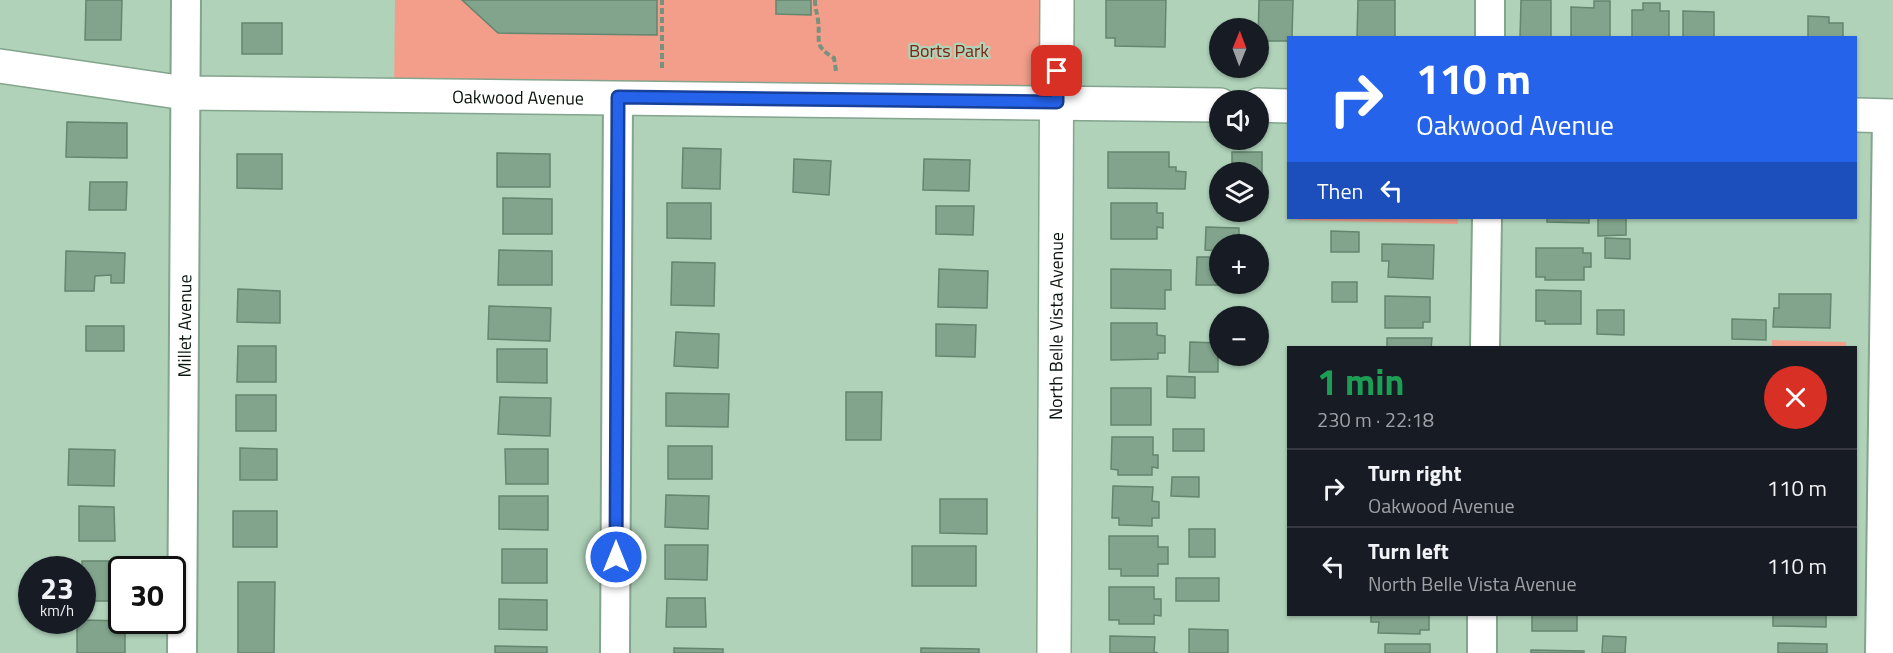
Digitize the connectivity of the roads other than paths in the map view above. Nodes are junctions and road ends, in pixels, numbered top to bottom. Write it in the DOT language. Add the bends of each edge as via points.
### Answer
graph roads {
  1 [pos="186,0"];
  2 [pos="1057,0"];
  3 [pos="1490,0"];
  4 [pos="1490,36"];
  5 [pos="0,66"];
  6 [pos="186,93"];
  7 [pos="618,97"];
  8 [pos="1057,102"];
  9 [pos="1209,105"];
  10 [pos="1269,105"];
  11 [pos="1287,106"];
  12 [pos="1857,115"];
  13 [pos="1890,116"];
  14 [pos="1487,219"];
  15 [pos="1485,346"];
  16 [pos="1482,616"];
  17 [pos="182,653"];
  18 [pos="615,653"];
  19 [pos="1054,653"];
  20 [pos="1482,653"];
  21 [pos="1880,653"];
  1 -- 6 [label="street, Millet Avenue"];
  2 -- 8 [label="street, North Belle Vista Avenue"];
  3 -- 4 [label="street"];
  5 -- 6 [label="street, Oakwood Avenue"];
  6 -- 7 [label="street, Oakwood Avenue"];
  6 -- 17 [label="street, Millet Avenue"];
  7 -- 8 [label="street, Oakwood Avenue"];
  7 -- 18 [label="street"];
  8 -- 9 [label="street, Oakwood Avenue"];
  8 -- 19 [label="street, North Belle Vista Avenue"];
  10 -- 11 [label="street"];
  12 -- 13 [label="street"];
  13 -- 21 [label="street"];
  14 -- 15 [label="street"];
  16 -- 20 [label="street"];
}
